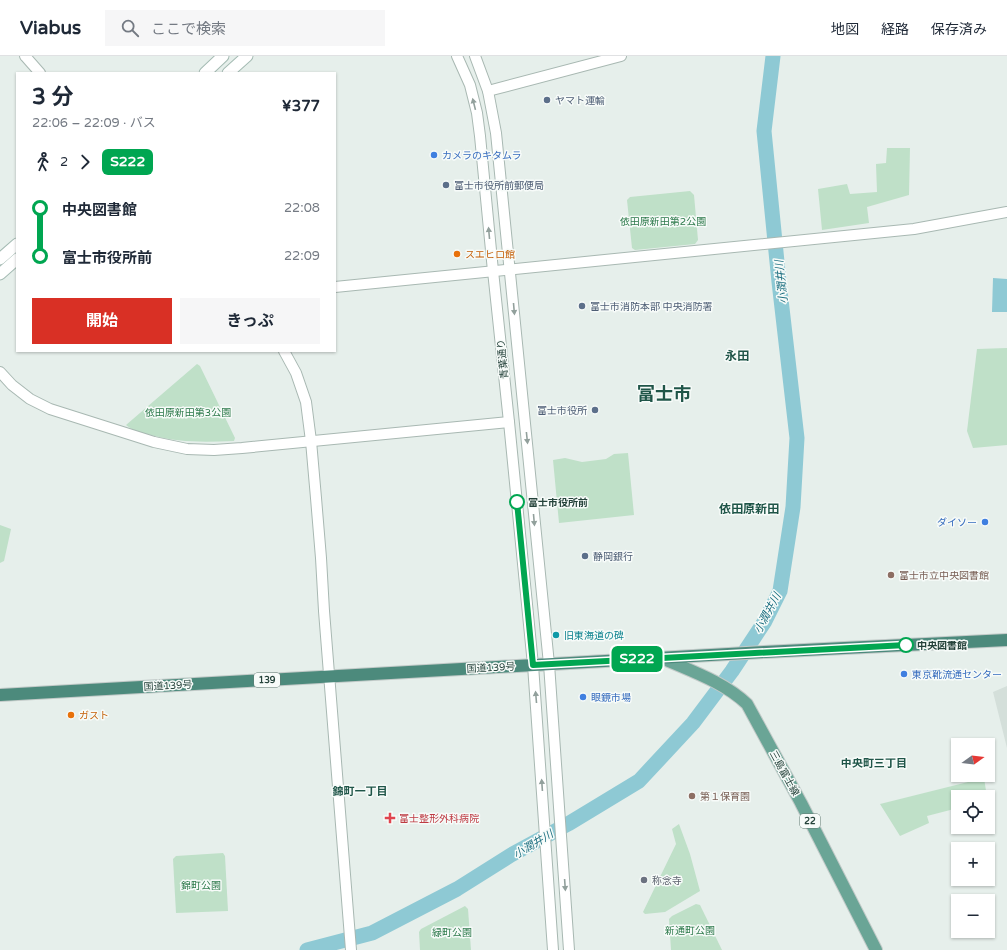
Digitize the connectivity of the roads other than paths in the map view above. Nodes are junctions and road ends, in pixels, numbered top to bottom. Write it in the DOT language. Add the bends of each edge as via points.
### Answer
graph roads {
  1 [pos="25,56"];
  2 [pos="223,56"];
  3 [pos="247,56"];
  4 [pos="457,56"];
  5 [pos="475,56"];
  6 [pos="621,56"];
  7 [pos="39,72"];
  8 [pos="206,72"];
  9 [pos="229,72"];
  10 [pos="488,91"];
  11 [pos="1007,212"];
  12 [pos="16,245"];
  13 [pos="0,259"];
  14 [pos="16,260"];
  15 [pos="510,270"];
  16 [pos="493,272"];
  17 [pos="0,274"];
  18 [pos="336,287"];
  19 [pos="285,352"];
  20 [pos="0,372"];
  21 [pos="509,422"];
  22 [pos="311,441"];
  23 [pos="1007,640"];
  24 [pos="662,658"];
  25 [pos="549,664"];
  26 [pos="533,665"];
  27 [pos="330,676"];
  28 [pos="0,695"];
  29 [pos="351,950"];
  30 [pos="553,950"];
  31 [pos="569,950"];
  32 [pos="876,950"];
  1 -- 7 [label="street"];
  2 -- 8 [label="main road"];
  3 -- 9 [label="main road"];
  16 -- 4 [label="street, 青葉通り, one-way" via="477,112 470,85"];
  5 -- 10 [label="street, 青葉通り"];
  6 -- 10 [label="street"];
  10 -- 15 [label="street, 青葉通り" via="496,133"];
  11 -- 15 [label="street" via="914,229"];
  12 -- 13 [label="main road"];
  14 -- 17 [label="main road"];
  15 -- 16 [label="street"];
  15 -- 25 [label="street, 青葉通り, one-way"];
  16 -- 18 [label="street"];
  16 -- 21 [label="street, 青葉通り"];
  19 -- 22 [label="street" via="296,373 306,402"];
  20 -- 22 [label="street" via="30,399 50,409 154,442 187,449 214,450"];
  21 -- 22 [label="street"];
  21 -- 26 [label="street, 青葉通り"];
  22 -- 27 [label="street"];
  23 -- 24 [label="highway, 国道139号 / 139"];
  24 -- 25 [label="highway, 国道139号 / 139"];
  24 -- 32 [label="main road, 三島富士線 / 22" via="718,683 747,704"];
  25 -- 26 [label="highway, 国道139号 / 139"];
  25 -- 31 [label="street, 青葉通り, one-way"];
  26 -- 27 [label="highway, 国道139号 / 139"];
  30 -- 26 [label="street, 青葉通り, one-way"];
  27 -- 28 [label="highway, 国道139号 / 139"];
  27 -- 29 [label="street"];
}
